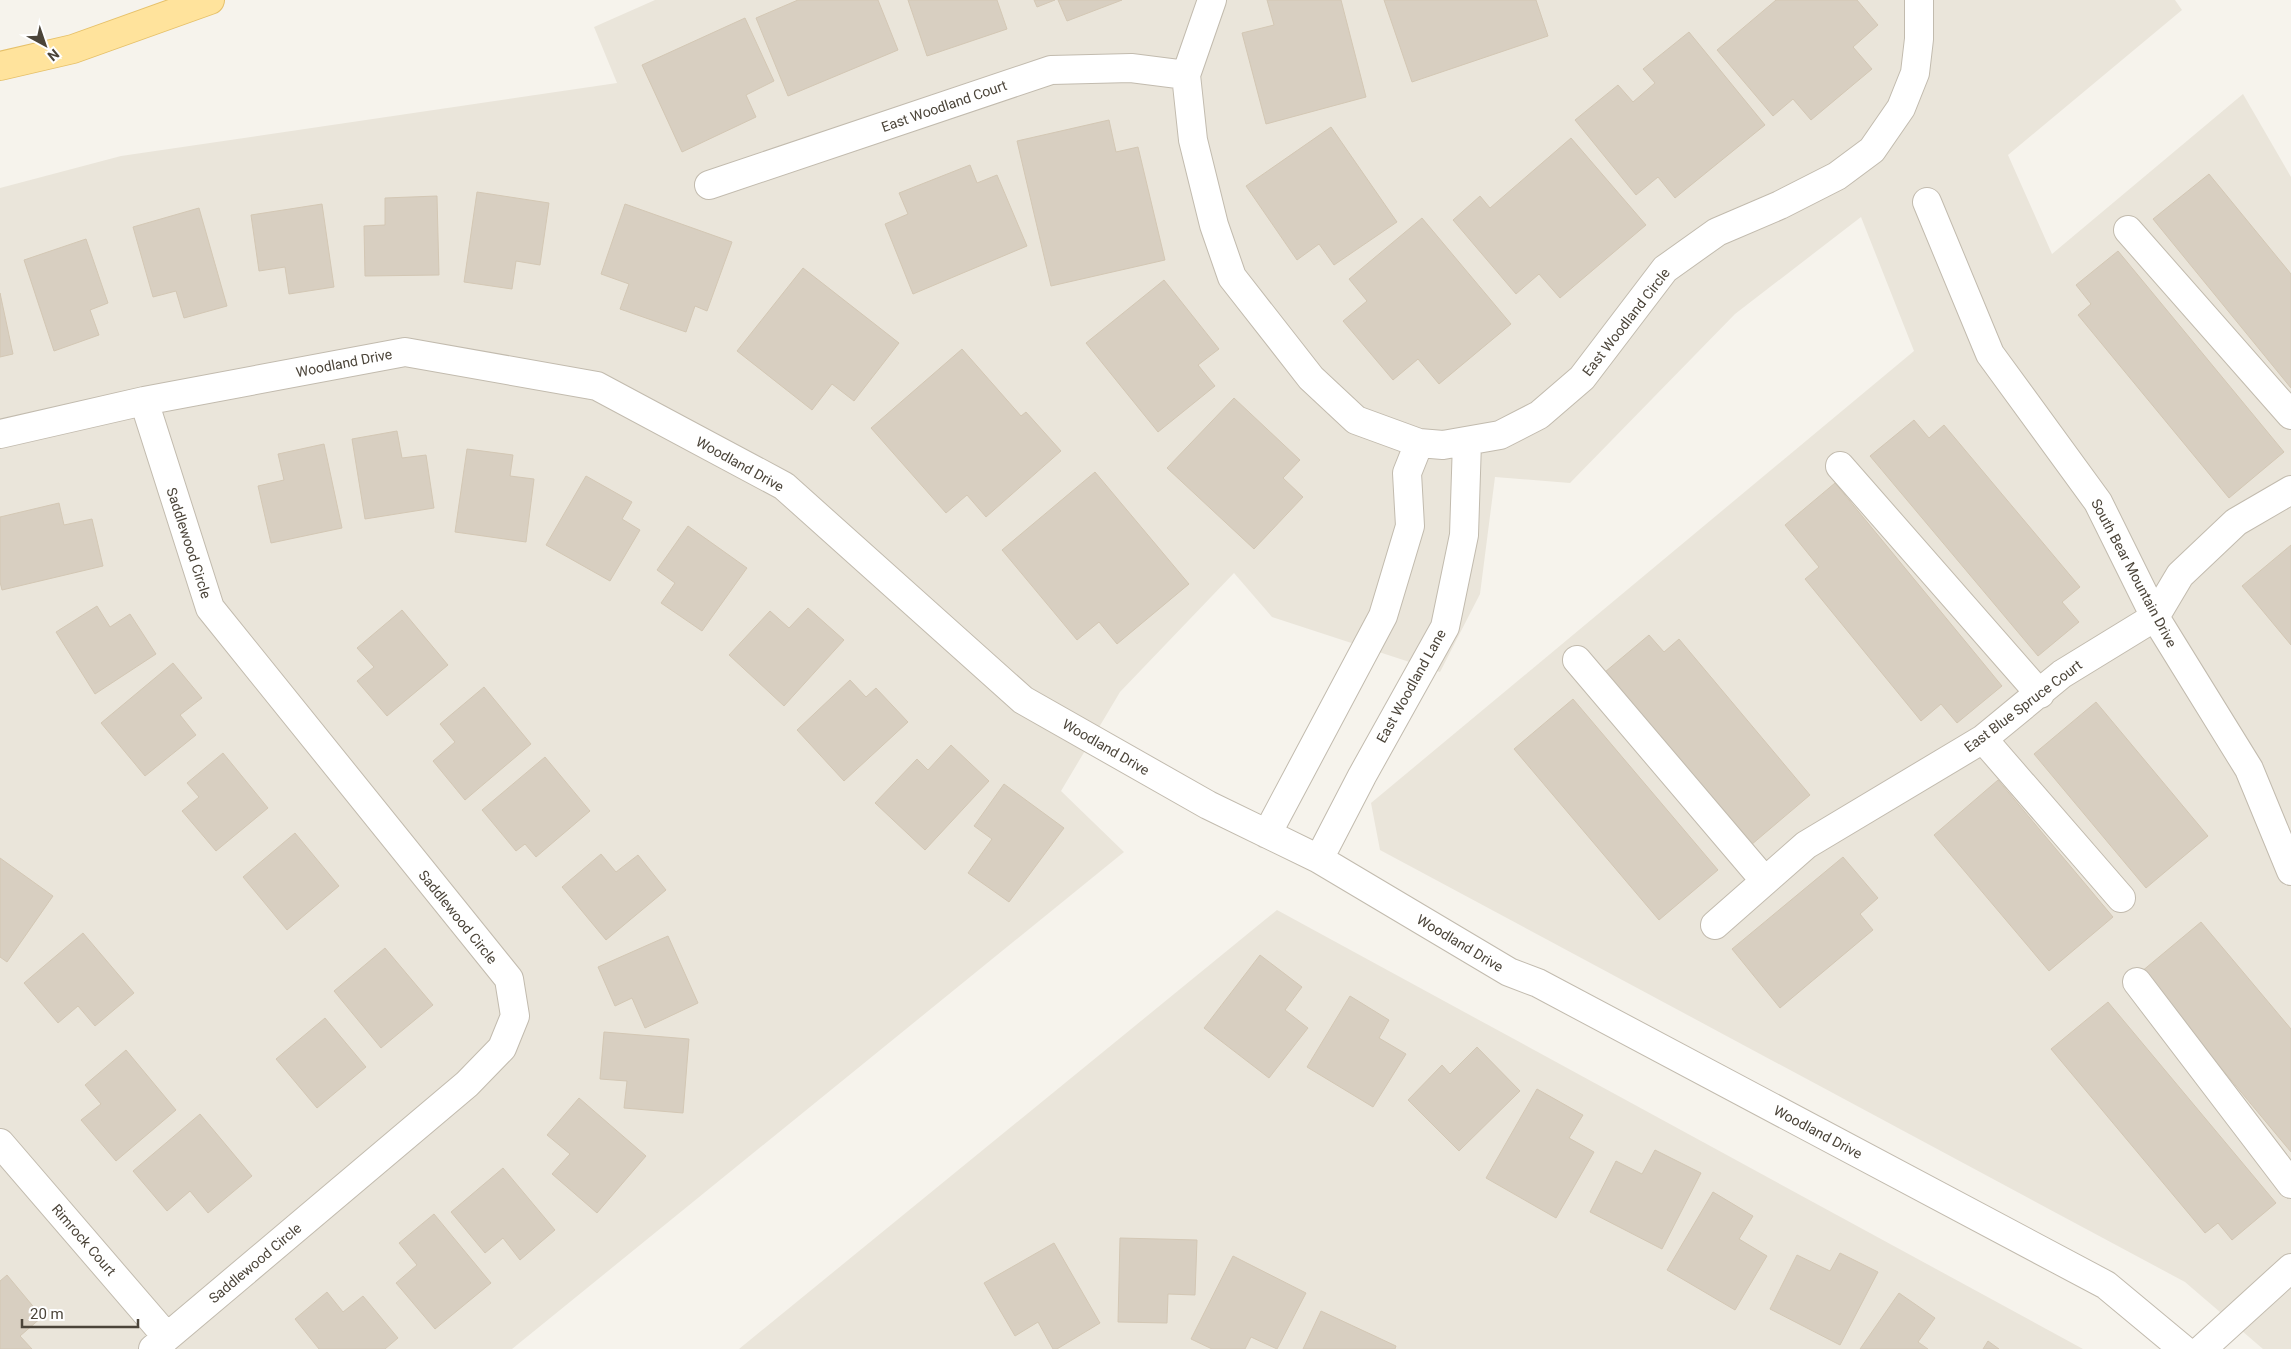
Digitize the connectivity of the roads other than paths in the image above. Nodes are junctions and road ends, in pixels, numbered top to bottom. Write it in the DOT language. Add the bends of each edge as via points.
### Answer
graph roads {
  1 [pos="210,0"];
  2 [pos="1212,0"];
  3 [pos="1919,0"];
  4 [pos="0,66"];
  5 [pos="1186,75"];
  6 [pos="709,185"];
  7 [pos="1927,202"];
  8 [pos="2128,230"];
  9 [pos="144,401"];
  10 [pos="2291,415"];
  11 [pos="0,434"];
  12 [pos="1467,442"];
  13 [pos="1419,443"];
  14 [pos="1840,466"];
  15 [pos="2291,490"];
  16 [pos="2155,617"];
  17 [pos="1577,660"];
  18 [pos="2040,694"];
  19 [pos="1983,739"];
  20 [pos="1267,834"];
  21 [pos="1319,859"];
  22 [pos="2291,871"];
  23 [pos="1764,881"];
  24 [pos="2121,898"];
  25 [pos="1715,925"];
  26 [pos="2137,982"];
  27 [pos="0,1143"];
  28 [pos="2291,1184"];
  29 [pos="2291,1268"];
  30 [pos="160,1343"];
  31 [pos="2183,1349"];
  32 [pos="2202,1349"];
  1 -- 4 [label="main road" via="73,49"];
  2 -- 5 [label="street, East Woodland Circle"];
  3 -- 12 [label="street, East Woodland Circle" via="1915,73 1901,108 1872,150 1837,176 1717,232 1664,269 1582,378 1539,415 1500,436"];
  5 -- 6 [label="street, East Woodland Court" via="1131,68 1051,70"];
  5 -- 13 [label="street, East Woodland Circle" via="1193,140 1214,225 1232,277 1311,378 1356,420"];
  7 -- 16 [label="street, South Bear Mountain Drive" via="1990,354 2098,502"];
  8 -- 10 [label="street"];
  9 -- 11 [label="street, Woodland Drive"];
  9 -- 20 [label="street, Woodland Drive" via="405,352 597,386 784,486 1023,700 1208,805"];
  9 -- 30 [label="street, Saddlewood Circle" via="210,608 509,979 515,1016 502,1048 467,1084"];
  12 -- 13 [label="street, East Woodland Circle"];
  12 -- 21 [label="street, East Woodland Lane" via="1464,535 1445,627"];
  13 -- 20 [label="street" via="1407,473 1410,526 1383,616"];
  14 -- 18 [label="street"];
  15 -- 16 [label="street, East Blue Spruce Court" via="2236,522 2180,574"];
  16 -- 18 [label="street, East Blue Spruce Court" via="2062,674"];
  16 -- 22 [label="street, South Bear Mountain Drive" via="2248,769"];
  17 -- 23 [label="street"];
  18 -- 19 [label="street, East Blue Spruce Court"];
  19 -- 23 [label="street, East Blue Spruce Court" via="1806,845"];
  19 -- 24 [label="street"];
  20 -- 21 [label="street, Woodland Drive"];
  21 -- 31 [label="street, Woodland Drive" via="1509,972 1538,983 2106,1285"];
  23 -- 25 [label="street, East Blue Spruce Court"];
  26 -- 28 [label="street"];
  27 -- 30 [label="street, Rimrock Court"];
  29 -- 32 [label="street"];
}
